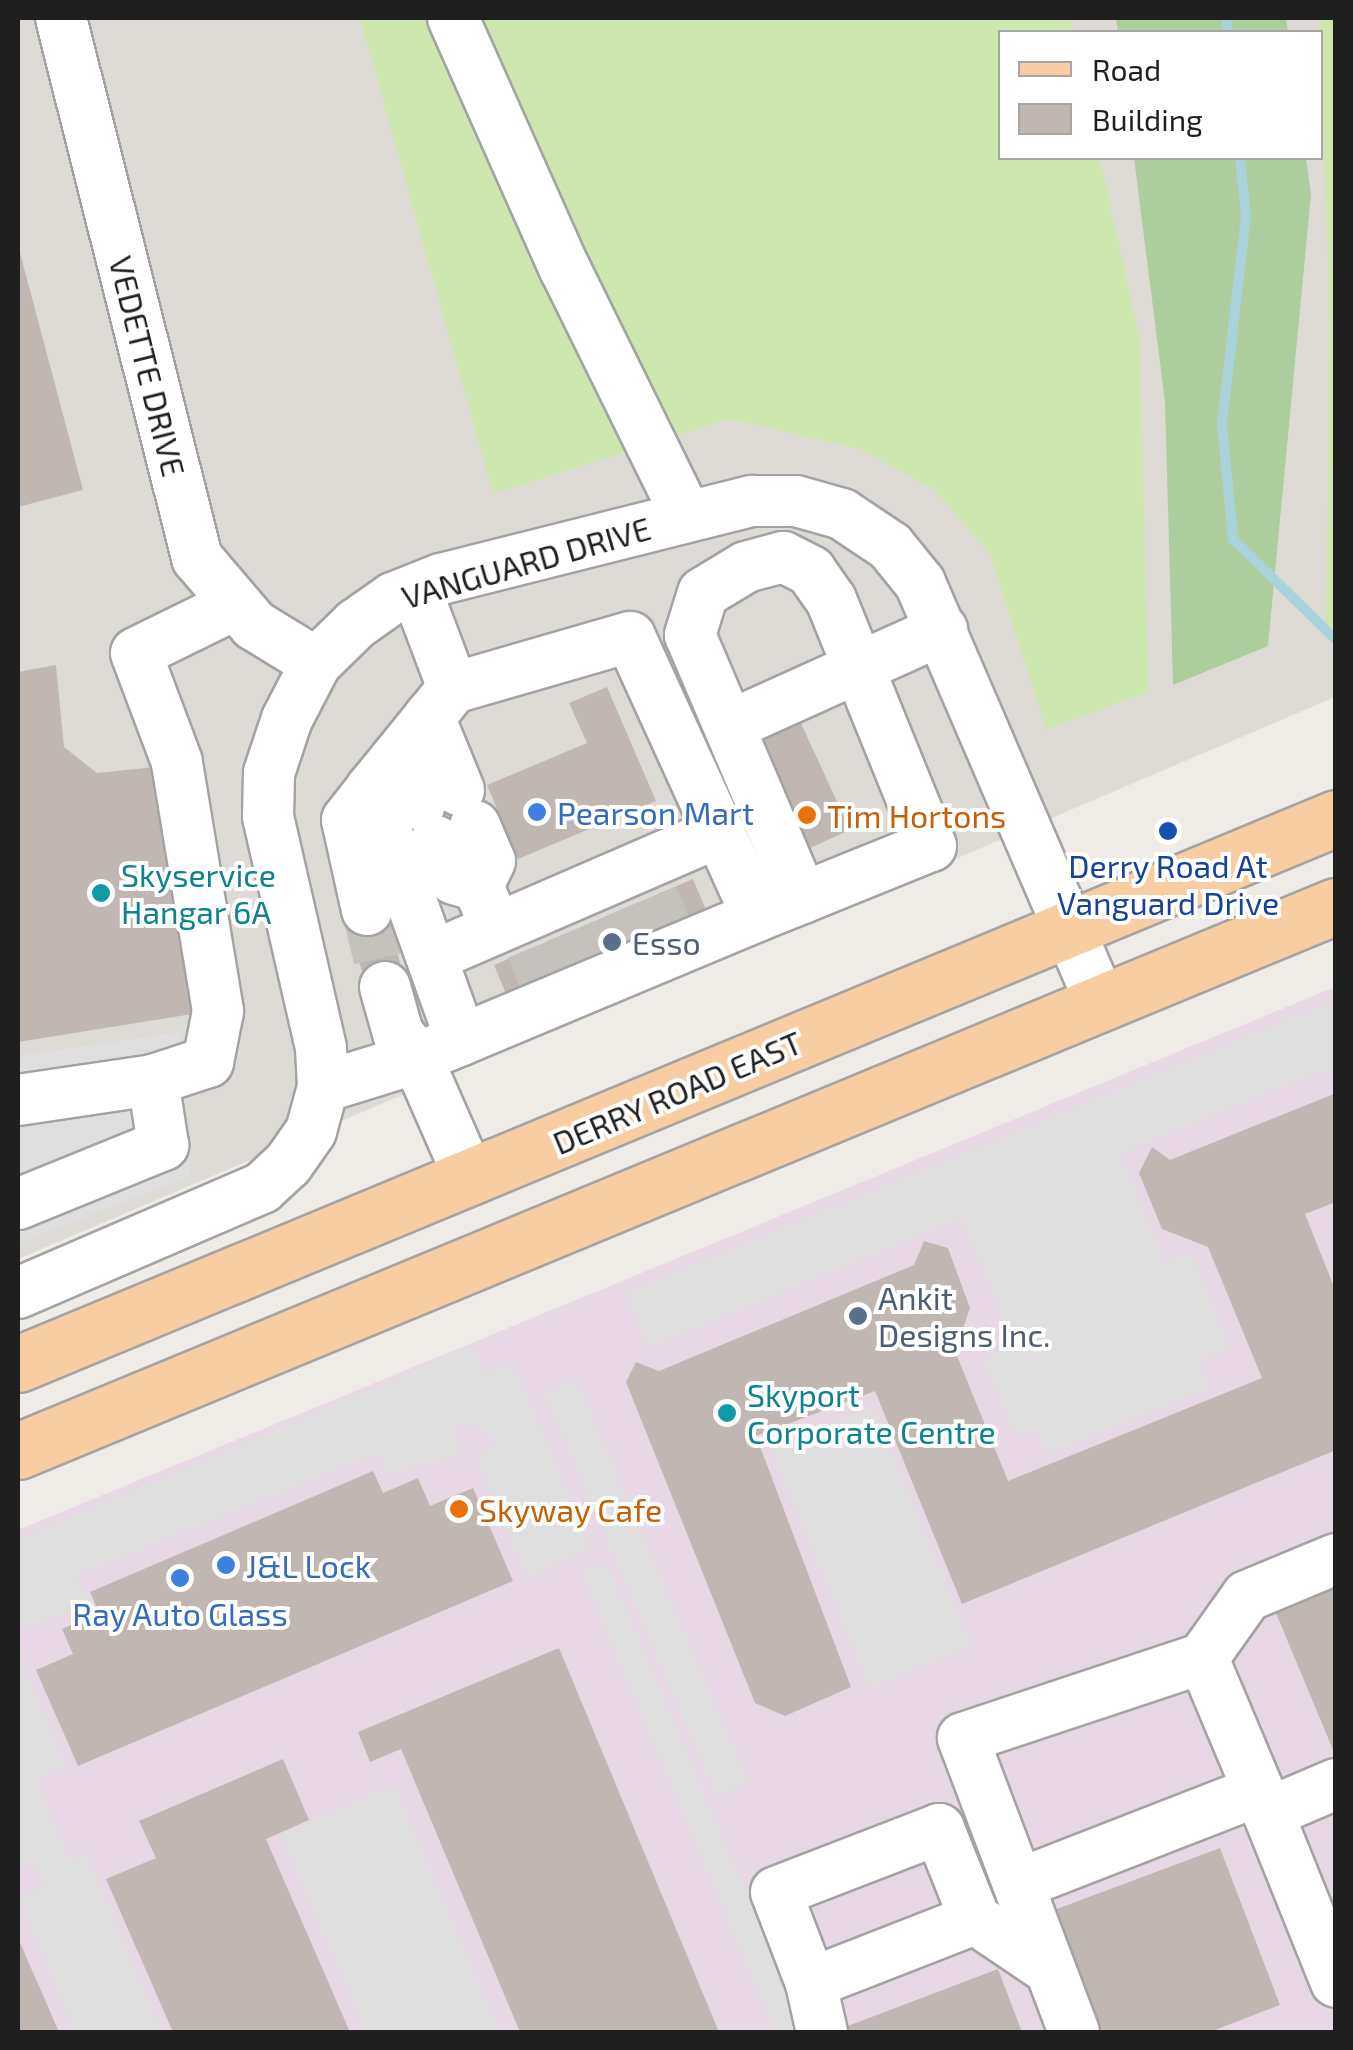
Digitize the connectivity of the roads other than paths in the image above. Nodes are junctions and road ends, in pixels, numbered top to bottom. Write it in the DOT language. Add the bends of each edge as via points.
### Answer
graph roads {
  1 [pos="61,18"];
  2 [pos="453,18"];
  3 [pos="687,518"];
  4 [pos="416,590"];
  5 [pos="234,605"];
  6 [pos="942,630"];
  7 [pos="316,663"];
  8 [pos="860,668"];
  9 [pos="442,703"];
  10 [pos="733,708"];
  11 [pos="385,772"];
  12 [pos="448,815"];
  13 [pos="1336,818"];
  14 [pos="718,832"];
  15 [pos="1336,906"];
  16 [pos="779,907"];
  17 [pos="366,910"];
  18 [pos="1067,926"];
  19 [pos="585,936"];
  20 [pos="433,956"];
  21 [pos="385,987"];
  22 [pos="1100,1001"];
  23 [pos="439,1049"];
  24 [pos="153,1080"];
  25 [pos="323,1087"];
  26 [pos="18,1100"];
  27 [pos="470,1178"];
  28 [pos="18,1204"];
  29 [pos="18,1293"];
  30 [pos="18,1364"];
  31 [pos="18,1450"];
  32 [pos="1336,1559"];
  33 [pos="1203,1658"];
  34 [pos="1336,1784"];
  35 [pos="1263,1802"];
  36 [pos="1019,1884"];
  37 [pos="975,1919"];
  38 [pos="1050,1968"];
  39 [pos="811,1983"];
  40 [pos="1335,1983"];
  41 [pos="822,2032"];
  42 [pos="1074,2032"];
  1 -- 5 [label="street, VEDETTE DRIVE" via="196,558"];
  2 -- 3 [label="street"];
  3 -- 4 [label="street, VANGUARD DRIVE"];
  3 -- 6 [label="street, VANGUARD DRIVE" via="752,501 796,501 842,514 890,546 920,583"];
  4 -- 7 [label="street, VANGUARD DRIVE" via="356,624"];
  4 -- 9 [label="street"];
  5 -- 7 [label="street, VEDETTE DRIVE"];
  5 -- 24 [label="street" via="136,653 177,762 218,1011 208,1062"];
  6 -- 8 [label="street"];
  6 -- 18 [label="street, VANGUARD DRIVE"];
  7 -- 25 [label="street, VANGUARD DRIVE" via="269,773 268,817 322,1048"];
  8 -- 10 [label="street"];
  8 -- 10 [label="street" via="811,571 783,557 746,568 704,592 690,635"];
  8 -- 16 [label="street" via="931,846"];
  9 -- 11 [label="street"];
  9 -- 12 [label="street"];
  9 -- 14 [label="street" via="630,637"];
  10 -- 16 [label="street"];
  11 -- 12 [label="street"];
  11 -- 17 [label="street" via="347,820"];
  11 -- 20 [label="street"];
  12 -- 19 [label="street" via="490,861"];
  13 -- 18 [label="main road, DERRY ROAD EAST"];
  14 -- 16 [label="street"];
  14 -- 19 [label="street"];
  15 -- 22 [label="main road"];
  16 -- 19 [label="street"];
  18 -- 22 [label="street, VANGUARD DRIVE"];
  18 -- 27 [label="main road, DERRY ROAD EAST"];
  19 -- 20 [label="street"];
  19 -- 23 [label="street"];
  20 -- 23 [label="street"];
  21 -- 23 [label="street" via="398,1032"];
  22 -- 31 [label="main road"];
  23 -- 25 [label="street"];
  23 -- 27 [label="street"];
  24 -- 26 [label="street"];
  24 -- 28 [label="street" via="163,1146"];
  25 -- 29 [label="street, VANGUARD DRIVE" via="311,1131 262,1188"];
  27 -- 30 [label="main road, DERRY ROAD EAST"];
  32 -- 33 [label="street" via="1247,1596"];
  33 -- 35 [label="street"];
  33 -- 36 [label="street" via="963,1738"];
  34 -- 35 [label="street"];
  35 -- 36 [label="street"];
  35 -- 40 [label="street"];
  36 -- 38 [label="street"];
  37 -- 38 [label="street"];
  37 -- 39 [label="street"];
  37 -- 39 [label="street" via="939,1830 776,1892"];
  38 -- 42 [label="street"];
  39 -- 41 [label="street"];
}
